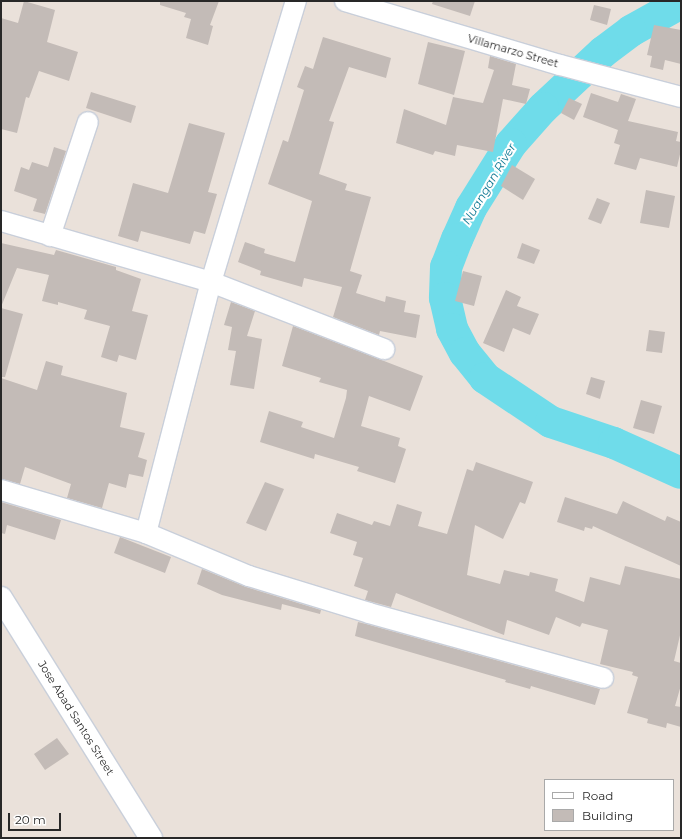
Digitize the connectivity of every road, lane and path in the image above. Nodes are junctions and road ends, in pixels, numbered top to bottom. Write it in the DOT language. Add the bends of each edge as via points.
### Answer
graph roads {
  1 [pos="296,1"];
  2 [pos="345,1"];
  3 [pos="681,97"];
  4 [pos="88,122"];
  5 [pos="1,221"];
  6 [pos="50,236"];
  7 [pos="212,282"];
  8 [pos="384,349"];
  9 [pos="1,490"];
  10 [pos="146,533"];
  11 [pos="1,598"];
  12 [pos="603,678"];
  13 [pos="151,838"];
  1 -- 7 [label="street"];
  2 -- 3 [label="street, Villamarzo Street" via="560,65"];
  4 -- 6 [label="street"];
  5 -- 6 [label="street"];
  6 -- 7 [label="street"];
  7 -- 8 [label="street"];
  7 -- 10 [label="street"];
  9 -- 10 [label="street"];
  10 -- 12 [label="street" via="249,576 369,613"];
  11 -- 13 [label="main road, Jose Abad Santos Street"];
}
